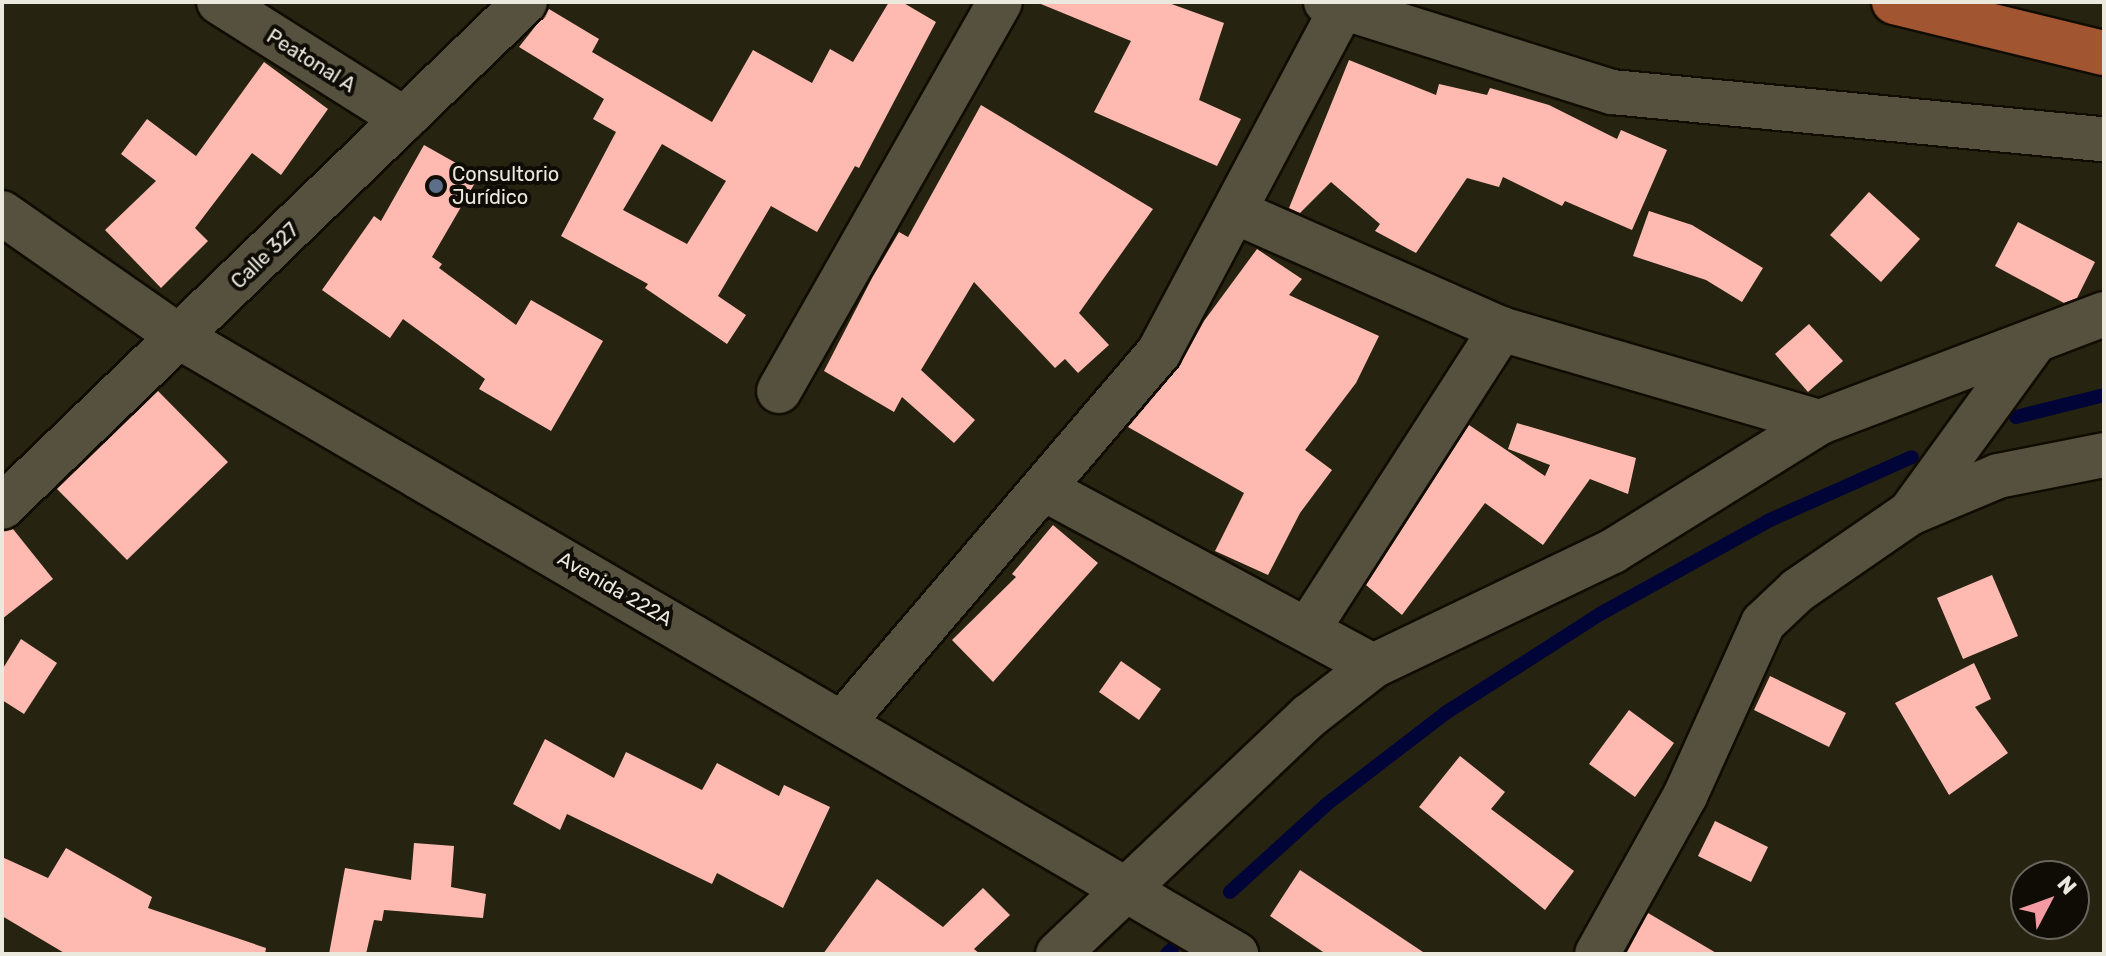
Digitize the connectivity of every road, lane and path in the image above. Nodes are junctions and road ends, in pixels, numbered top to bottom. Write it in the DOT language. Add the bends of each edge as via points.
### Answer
graph roads {
  1 [pos="219,2"];
  2 [pos="525,2"];
  3 [pos="1000,2"];
  4 [pos="1894,2"];
  5 [pos="1334,5"];
  6 [pos="2104,53"];
  7 [pos="404,119"];
  8 [pos="2104,139"];
  9 [pos="2,213"];
  10 [pos="1238,213"];
  11 [pos="2104,314"];
  12 [pos="1501,329"];
  13 [pos="181,338"];
  14 [pos="2033,344"];
  15 [pos="779,391"];
  16 [pos="1820,422"];
  17 [pos="2104,455"];
  18 [pos="1046,490"];
  19 [pos="6,497"];
  20 [pos="1910,513"];
  21 [pos="1308,629"];
  22 [pos="1373,666"];
  23 [pos="844,721"];
  24 [pos="1128,886"];
  25 [pos="1058,954"];
  26 [pos="1236,954"];
  27 [pos="1597,954"];
  1 -- 7 [label="street, Peatonal A"];
  2 -- 7 [label="street, Calle 327"];
  3 -- 15 [label="street"];
  4 -- 6 [label="main road"];
  5 -- 8 [label="street" via="1625,94 2023,127"];
  5 -- 10 [label="street"];
  7 -- 13 [label="street, Calle 327"];
  9 -- 13 [label="street, Avenida 222A"];
  10 -- 12 [label="street"];
  10 -- 18 [label="street" via="1159,352"];
  11 -- 14 [label="street"];
  12 -- 16 [label="street"];
  12 -- 21 [label="street"];
  13 -- 19 [label="street, Calle 327"];
  13 -- 23 [label="street, Avenida 222A"];
  14 -- 16 [label="street"];
  14 -- 20 [label="street"];
  16 -- 22 [label="street" via="1613,551"];
  17 -- 20 [label="street" via="1998,476"];
  18 -- 21 [label="street"];
  18 -- 23 [label="street"];
  20 -- 27 [label="street" via="1798,590 1763,623 1685,796"];
  21 -- 22 [label="street"];
  22 -- 24 [label="street" via="1309,716"];
  23 -- 24 [label="street, Avenida 222A"];
  24 -- 25 [label="street"];
  24 -- 26 [label="street, Avenida 222A"];
}
